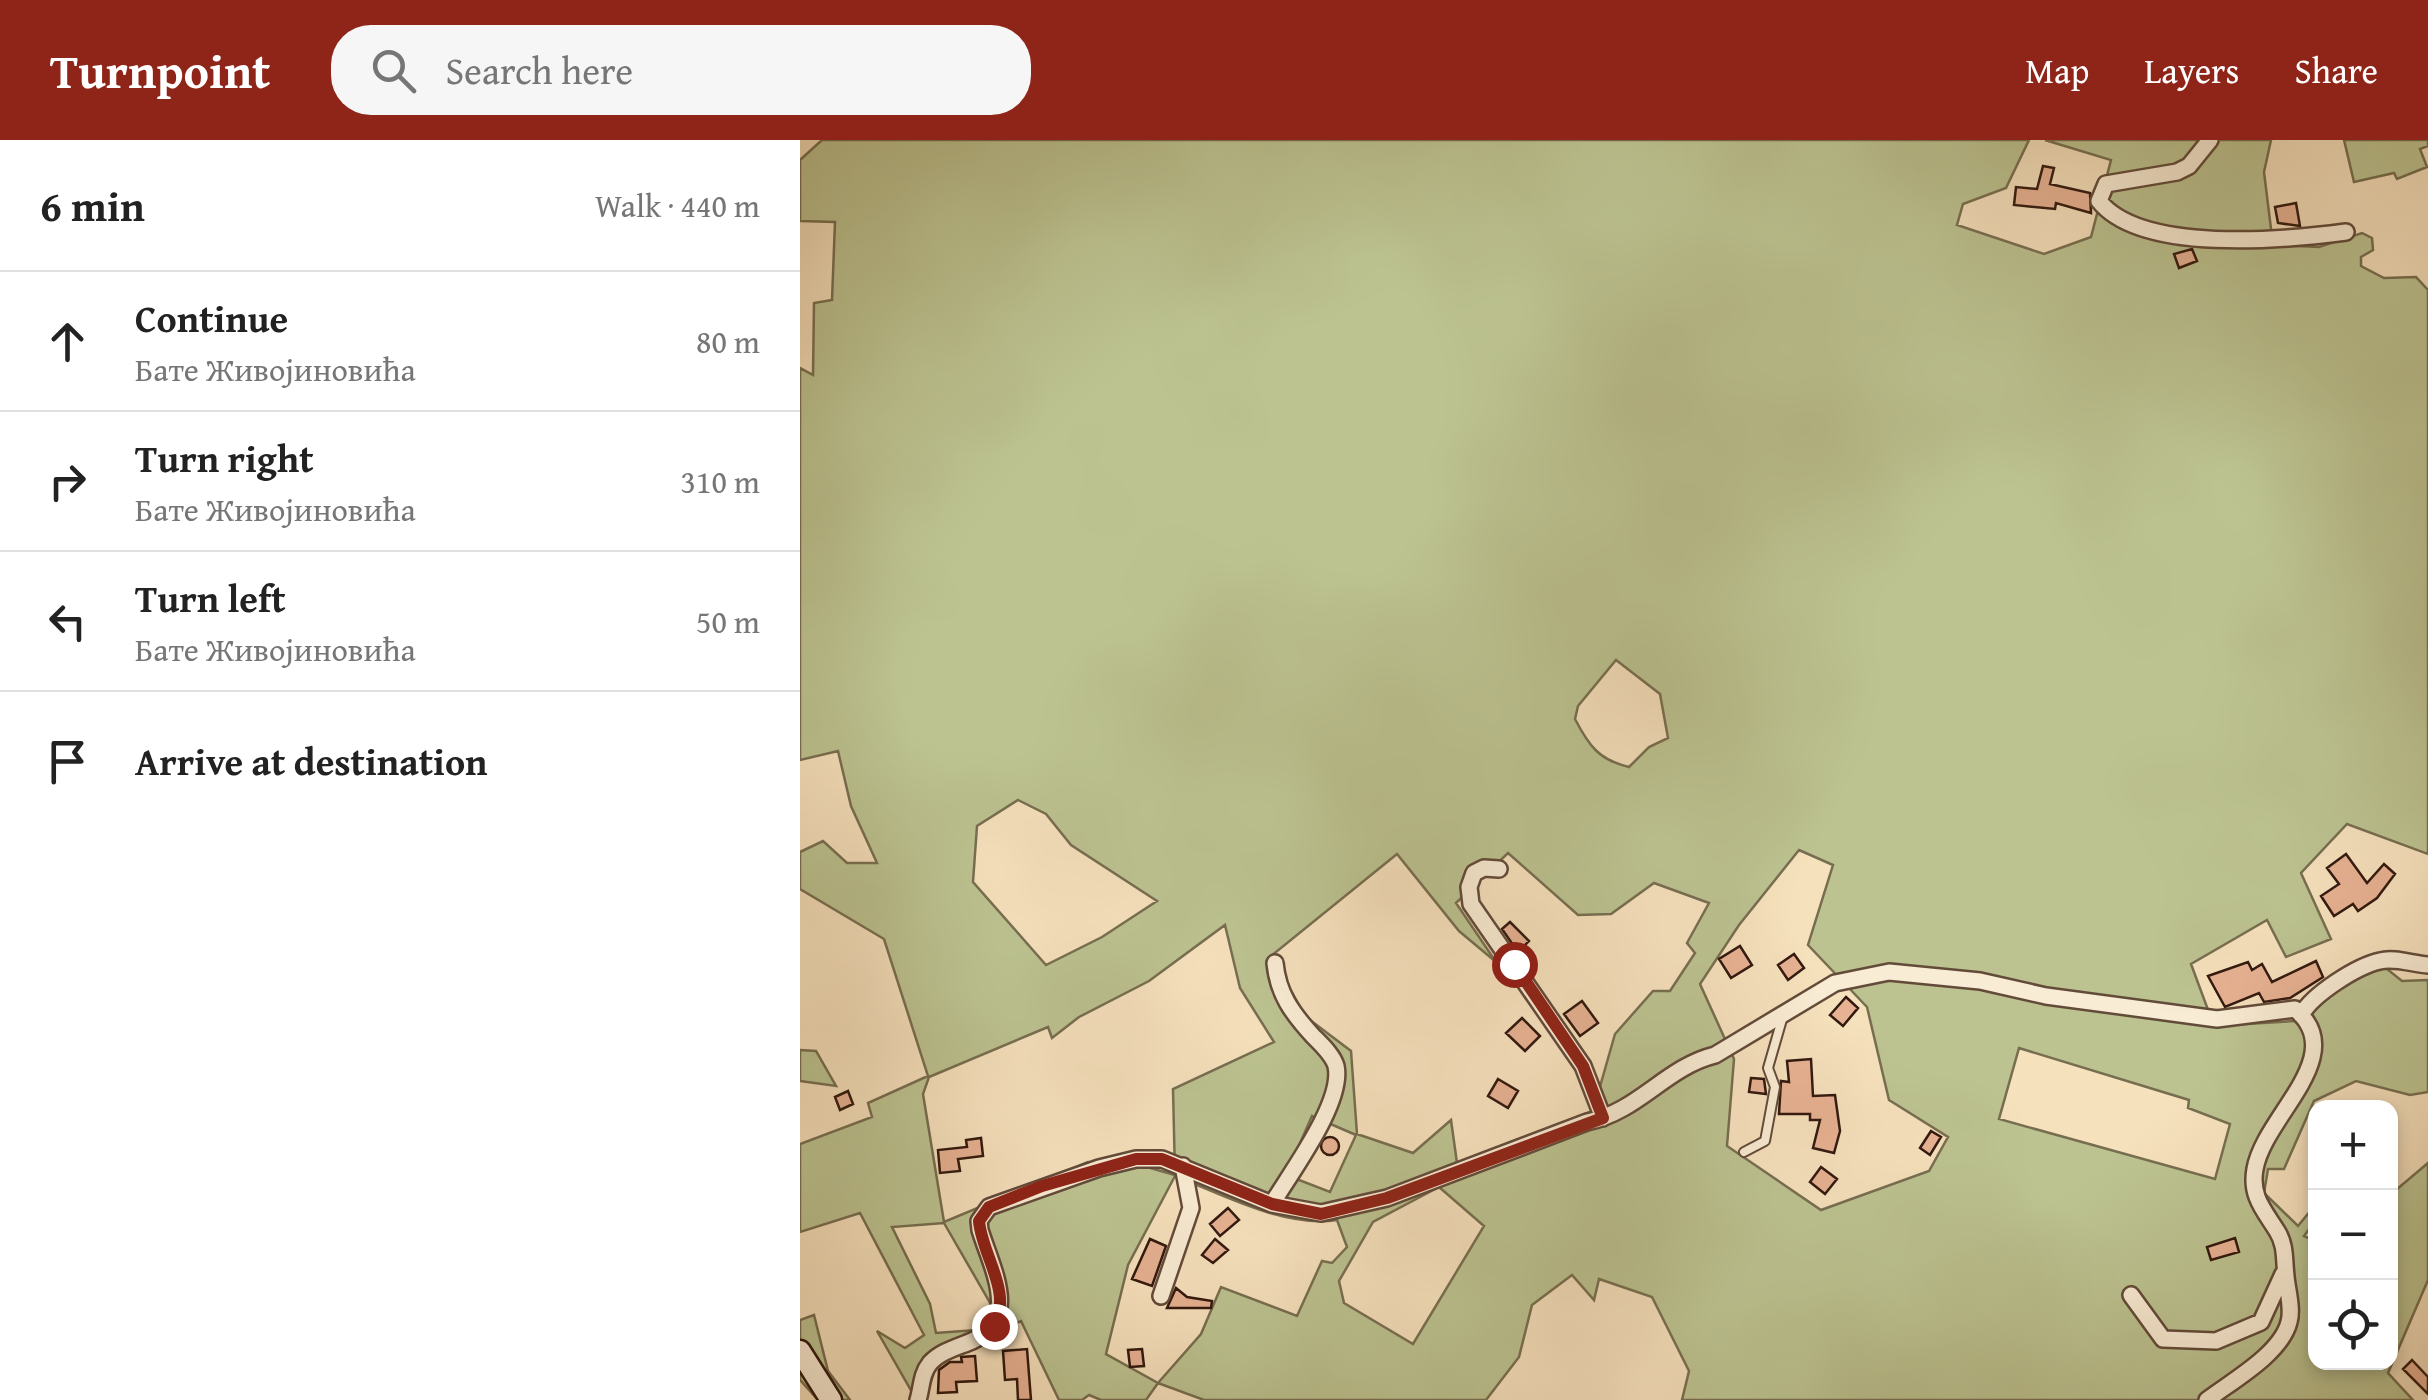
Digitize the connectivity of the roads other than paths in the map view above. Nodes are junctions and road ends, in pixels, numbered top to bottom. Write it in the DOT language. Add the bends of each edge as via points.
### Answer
graph roads {
  1 [pos="2210,140"];
  2 [pos="2346,232"];
  3 [pos="1499,869"];
  4 [pos="1275,962"];
  5 [pos="2428,964"];
  6 [pos="1784,1012"];
  7 [pos="2301,1014"];
  8 [pos="1603,1118"];
  9 [pos="1744,1152"];
  10 [pos="1183,1166"];
  11 [pos="1272,1204"];
  12 [pos="2285,1266"];
  13 [pos="1160,1296"];
  14 [pos="2131,1296"];
  15 [pos="800,1351"];
  16 [pos="831,1400"];
  17 [pos="918,1400"];
  18 [pos="2207,1400"];
  1 -- 2 [label="street" via="2177,172 2106,184 2099,201 2117,217 2184,237"];
  3 -- 8 [label="street" via="1474,874 1471,904 1583,1066"];
  4 -- 11 [label="street" via="1278,988 1335,1062 1338,1080 1329,1109"];
  5 -- 7 [label="street" via="2373,963"];
  6 -- 7 [label="street" via="1835,984 1888,972 2217,1019 2295,1009"];
  6 -- 8 [label="street"];
  6 -- 9 [label="lane" via="1768,1068 1775,1087 1765,1141"];
  7 -- 12 [label="street" via="2316,1038 2316,1053 2270,1127 2255,1168 2256,1199 2280,1234"];
  8 -- 11 [label="street" via="1342,1210 1306,1213"];
  10 -- 11 [label="street"];
  10 -- 13 [label="street" via="1191,1208"];
  10 -- 17 [label="street" via="1136,1159 989,1207 979,1221 1000,1315 988,1333 928,1364"];
  12 -- 14 [label="street" via="2261,1322 2216,1342 2163,1339"];
  12 -- 18 [label="street" via="2290,1322 2272,1347"];
  15 -- 16 [label="street"];
}
